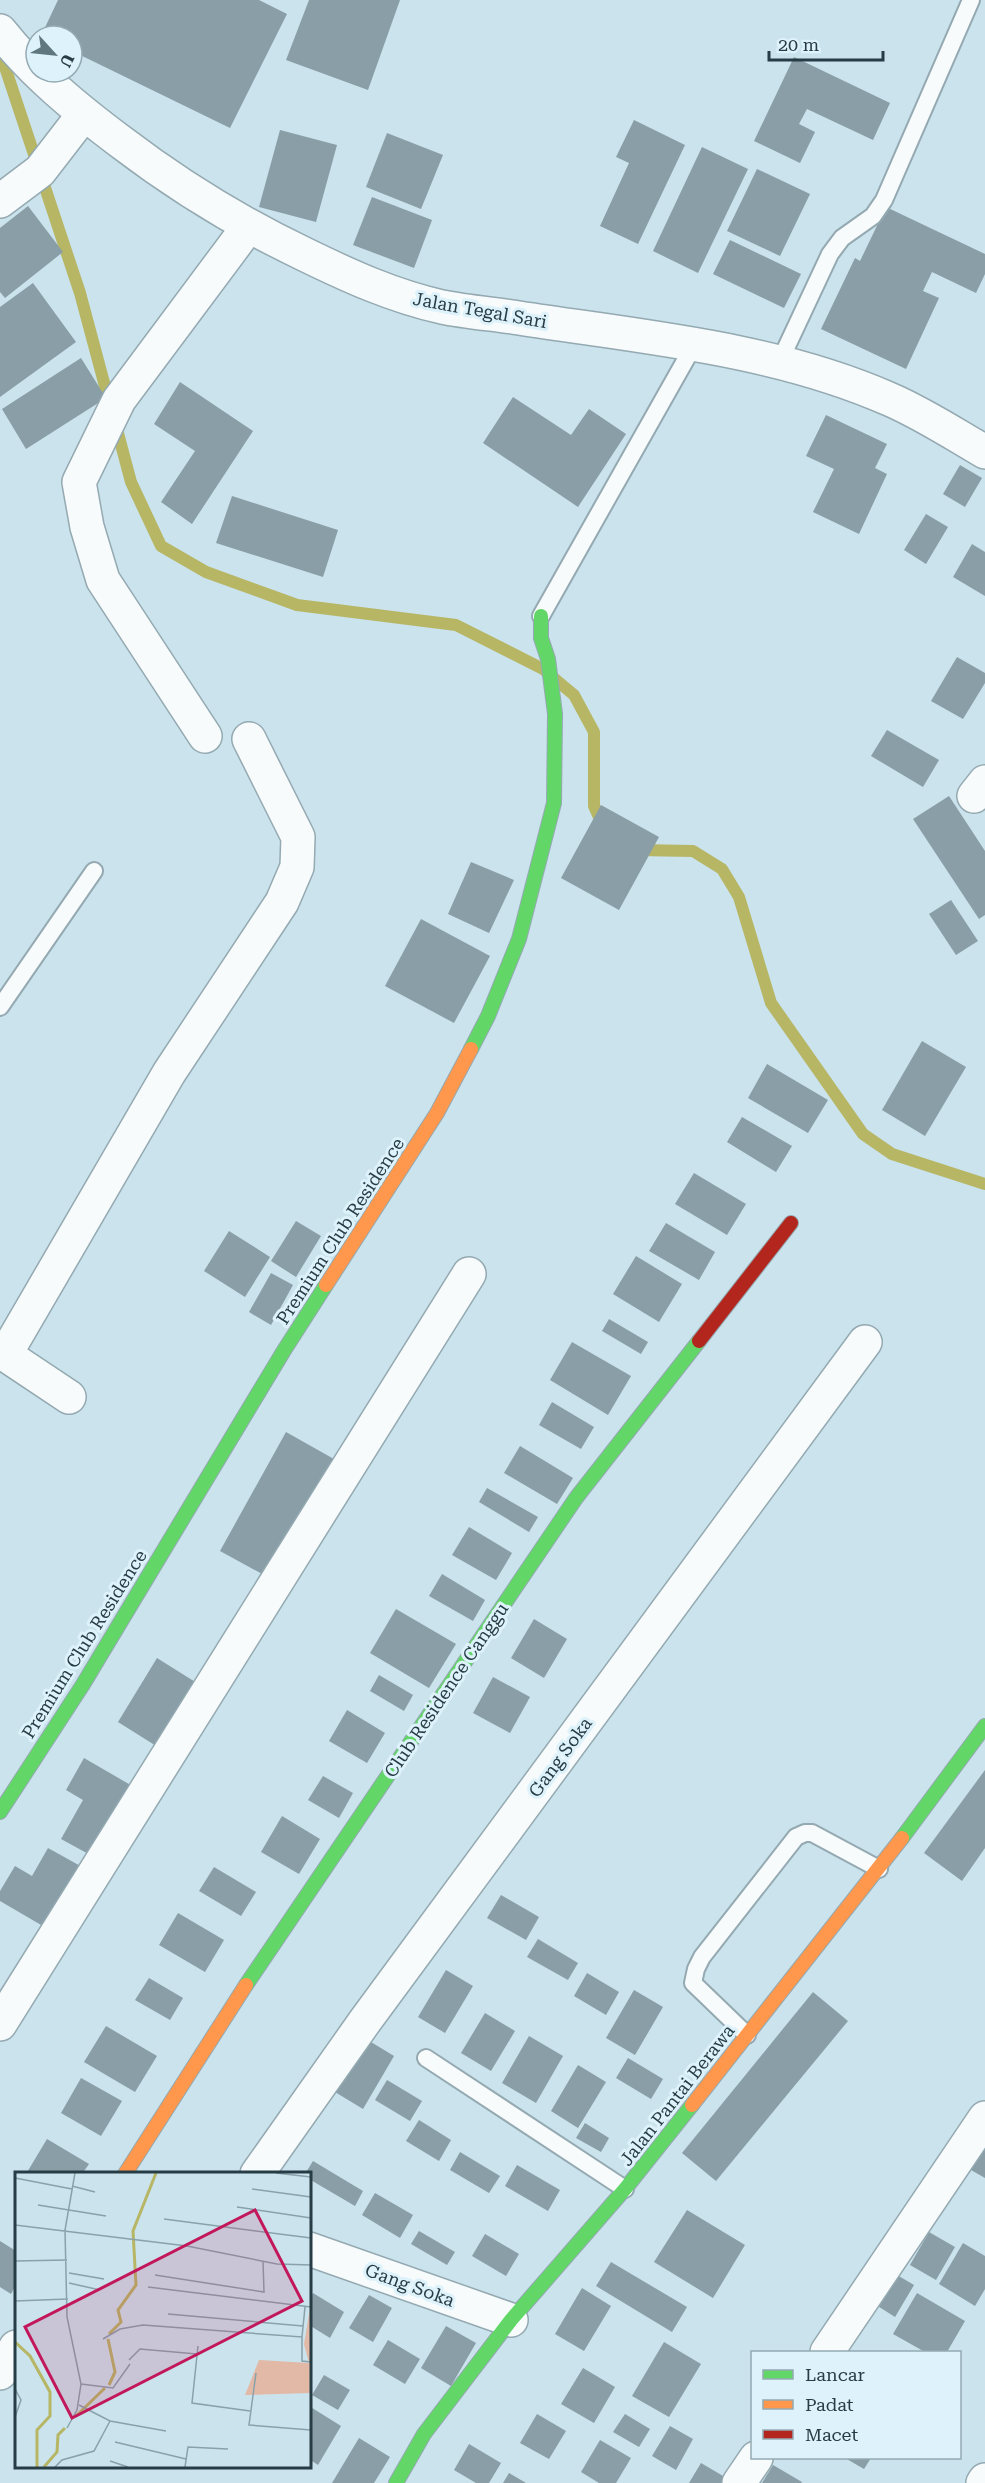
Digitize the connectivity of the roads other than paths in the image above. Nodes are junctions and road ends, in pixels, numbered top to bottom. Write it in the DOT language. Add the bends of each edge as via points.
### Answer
graph roads {
  1 [pos="971,0"];
  2 [pos="0,31"];
  3 [pos="84,114"];
  4 [pos="0,201"];
  5 [pos="248,227"];
  6 [pos="694,345"];
  7 [pos="779,363"];
  8 [pos="985,452"];
  9 [pos="541,616"];
  10 [pos="205,736"];
  11 [pos="249,739"];
  12 [pos="94,871"];
  13 [pos="0,1007"];
  14 [pos="791,1223"];
  15 [pos="469,1274"];
  16 [pos="865,1342"];
  17 [pos="2,1353"];
  18 [pos="69,1397"];
  19 [pos="985,1726"];
  20 [pos="0,1812"];
  21 [pos="879,1869"];
  22 [pos="0,2024"];
  23 [pos="747,2035"];
  24 [pos="426,2058"];
  25 [pos="985,2118"];
  26 [pos="126,2172"];
  27 [pos="258,2172"];
  28 [pos="625,2189"];
  29 [pos="310,2249"];
  30 [pos="511,2320"];
  31 [pos="15,2349"];
  32 [pos="828,2351"];
  33 [pos="0,2373"];
  34 [pos="755,2459"];
  35 [pos="396,2483"];
  36 [pos="739,2483"];
  1 -- 7 [label="lane" via="884,200 873,216 842,238 830,255"];
  2 -- 3 [label="street, Jalan Tegal Sari" via="41,77"];
  3 -- 4 [label="street" via="40,171"];
  3 -- 5 [label="street, Jalan Tegal Sari" via="173,181"];
  5 -- 6 [label="street, Jalan Tegal Sari" via="394,295 443,307"];
  5 -- 10 [label="street" via="119,400 79,482 103,580"];
  6 -- 7 [label="street, Jalan Tegal Sari"];
  6 -- 9 [label="lane"];
  7 -- 8 [label="street, Jalan Tegal Sari" via="889,399"];
  9 -- 20 [label="street, Premium Club Residence" via="541,638 548,659 555,714 554,803 519,939 488,1016 437,1113 283,1352 82,1686"];
  11 -- 17 [label="street" via="298,837 297,867 291,884 170,1073"];
  12 -- 13 [label="lane"];
  14 -- 26 [label="street, Club Residence Canggu" via="576,1498 218,2026"];
  15 -- 22 [label="street"];
  16 -- 27 [label="street, Gang Soka" via="365,2021"];
  17 -- 18 [label="street"];
  19 -- 21 [label="street, Jalan Pantai Berawa"];
  21 -- 23 [label="street, Jalan Pantai Berawa"];
  21 -- 23 [label="lane" via="812,1833 796,1837 696,1969 693,1983"];
  23 -- 28 [label="street, Jalan Pantai Berawa"];
  24 -- 28 [label="lane"];
  25 -- 32 [label="street"];
  28 -- 30 [label="street, Jalan Pantai Berawa"];
  29 -- 30 [label="street, Gang Soka"];
  30 -- 35 [label="street, Jalan Pantai Berawa" via="424,2434"];
  31 -- 33 [label="street"];
  34 -- 36 [label="street"];
}
